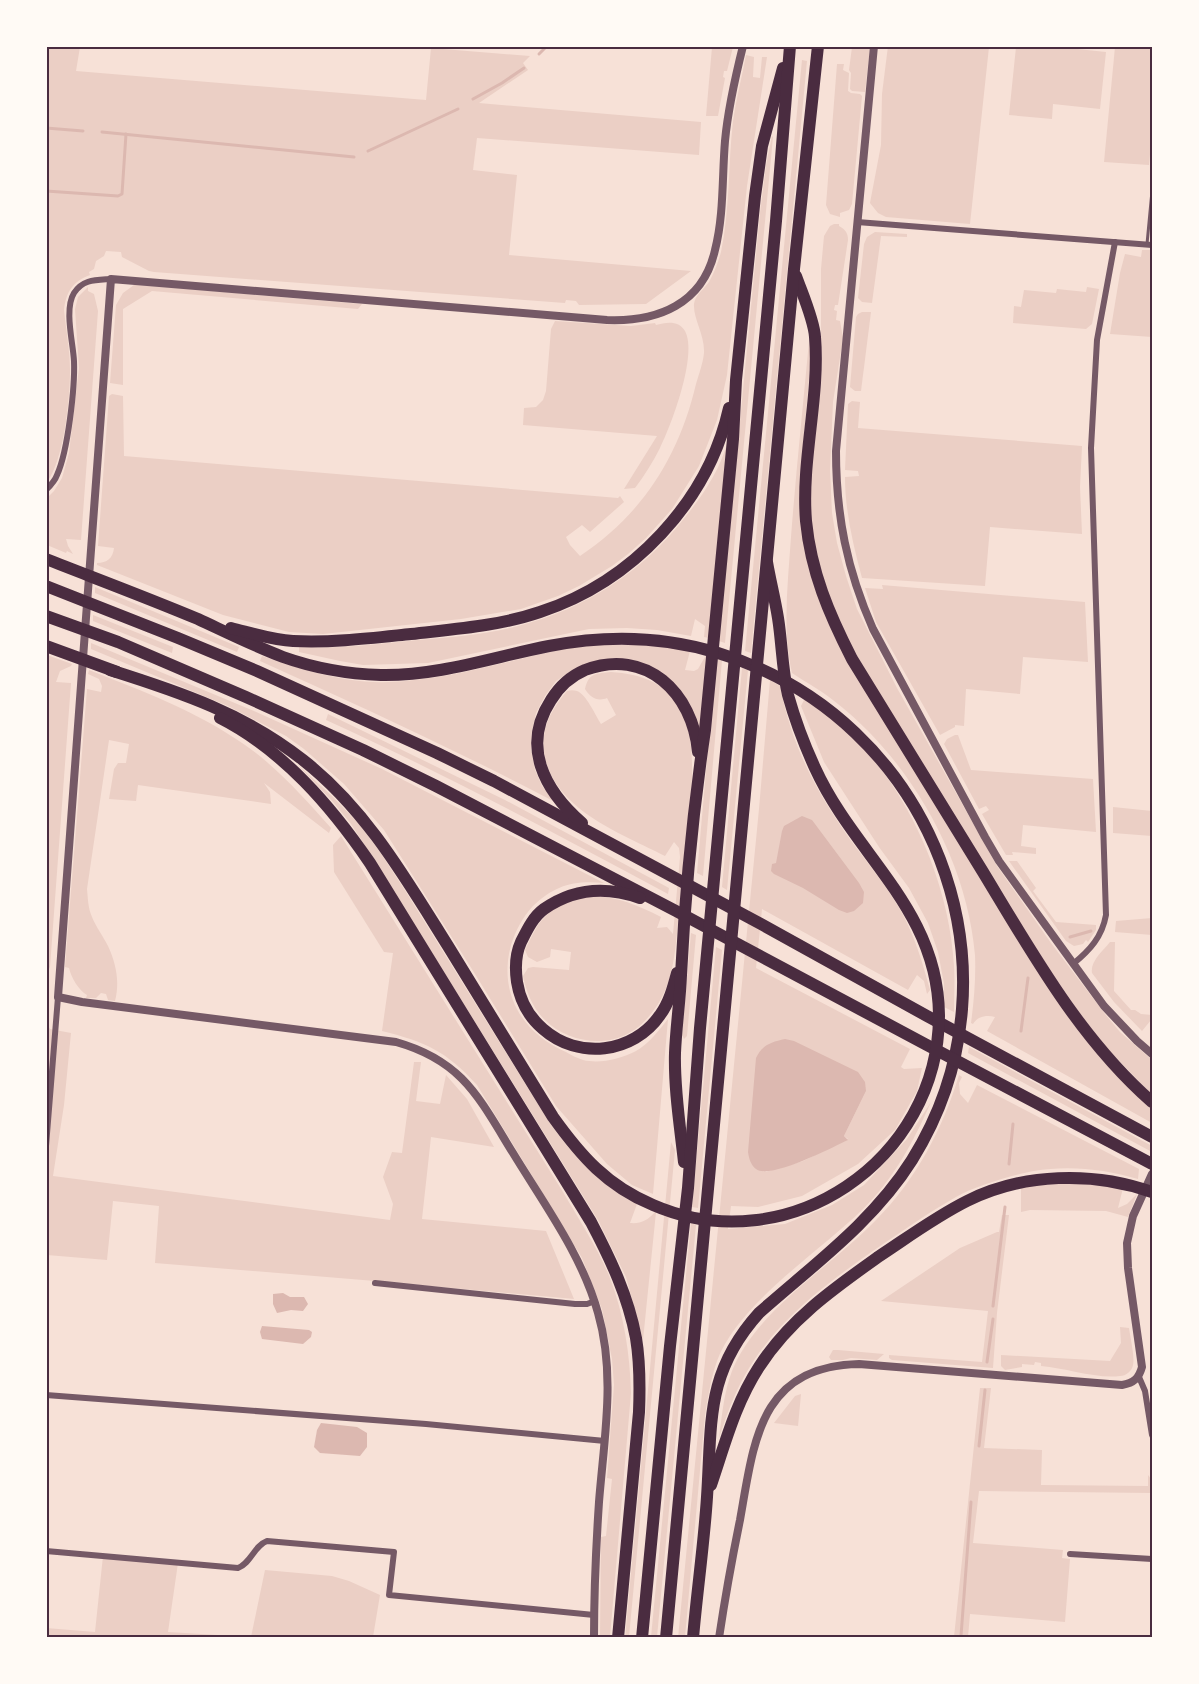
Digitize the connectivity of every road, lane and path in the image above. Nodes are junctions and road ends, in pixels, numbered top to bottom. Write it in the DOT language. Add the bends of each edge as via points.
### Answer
graph roads {
  1 [pos="743,46"];
  2 [pos="789,46"];
  3 [pos="818,46"];
  4 [pos="874,46"];
  5 [pos="1152,191"];
  6 [pos="858,222"];
  7 [pos="1114,242"];
  8 [pos="1150,245"];
  9 [pos="794,269"];
  10 [pos="111,279"];
  11 [pos="736,380"];
  12 [pos="46,490"];
  13 [pos="46,559"];
  14 [pos="767,562"];
  15 [pos="46,586"];
  16 [pos="46,616"];
  17 [pos="200,620"];
  18 [pos="46,646"];
  19 [pos="110,670"];
  20 [pos="699,769"];
  21 [pos="598,838"];
  22 [pos="676,910"];
  23 [pos="682,948"];
  24 [pos="1073,964"];
  25 [pos="58,997"];
  26 [pos="1152,1054"];
  27 [pos="1152,1102"];
  28 [pos="48,1117"];
  29 [pos="1152,1137"];
  30 [pos="46,1146"];
  31 [pos="1152,1167"];
  32 [pos="688,1188"];
  33 [pos="1152,1192"];
  34 [pos="375,1283"];
  35 [pos="595,1301"];
  36 [pos="1139,1377"];
  37 [pos="46,1395"];
  38 [pos="1152,1435"];
  39 [pos="605,1441"];
  40 [pos="707,1497"];
  41 [pos="46,1551"];
  42 [pos="1070,1554"];
  43 [pos="1152,1559"];
  44 [pos="594,1615"];
  45 [pos="594,1638"];
  46 [pos="618,1638"];
  47 [pos="642,1638"];
  48 [pos="666,1638"];
  49 [pos="693,1638"];
  50 [pos="719,1638"];
  1 -- 10 [label="street" via="727,120 715,253 693,292 681,304 661,314 628,321 608,320"];
  2 -- 11 [label="highway" via="762,146"];
  2 -- 32 [label="highway"];
  3 -- 9 [label="highway"];
  4 -- 6 [label="street"];
  5 -- 8 [label="lane"];
  6 -- 7 [label="street"];
  6 -- 24 [label="street" via="837,452 837,494 852,573 877,637 985,837"];
  7 -- 8 [label="street"];
  7 -- 24 [label="street" via="1097,340 1091,448 1106,915 1094,945"];
  9 -- 14 [label="highway"];
  9 -- 27 [label="highway" via="815,338 806,520 818,583 832,620 857,668 1047,976 1090,1035"];
  10 -- 12 [label="street" via="89,280 71,298 74,371 69,418 61,467"];
  10 -- 25 [label="street"];
  11 -- 17 [label="highway" via="721,438 694,492 677,516 633,561 571,600 507,621 328,641 291,641"];
  11 -- 20 [label="highway"];
  13 -- 17 [label="highway"];
  14 -- 19 [label="highway" via="788,693 803,741 831,798 917,925 931,961 939,1016 924,1092 900,1137 882,1158 846,1188 817,1204 764,1219 731,1221 673,1213 619,1187 600,1173 575,1148 553,1117 405,878 350,804 286,747 260,730 175,690"];
  14 -- 48 [label="highway"];
  15 -- 21 [label="highway" via="302,691 494,781"];
  16 -- 22 [label="highway" via="168,663 352,745"];
  17 -- 40 [label="highway" via="286,658 319,667 381,675 445,669 547,646 603,639 654,640 704,649 773,674 840,718 887,766 928,829 952,897 962,963 961,1013 948,1078 933,1120 891,1190 865,1220 759,1313 733,1348 722,1370 713,1407"];
  18 -- 19 [label="highway"];
  19 -- 46 [label="highway" via="228,722 258,741 326,803 369,863 591,1222 627,1301 639,1373 639,1412"];
  20 -- 21 [label="highway" via="688,710 665,682 654,674 619,664 573,677 544,710 537,747 540,766 556,796"];
  20 -- 23 [label="highway"];
  21 -- 29 [label="highway"];
  22 -- 23 [label="highway" via="607,891 572,894 555,901 527,928 519,946 515,961 518,991 525,1008 550,1035 585,1049 618,1046 634,1039 660,1016 669,999"];
  22 -- 31 [label="highway"];
  23 -- 32 [label="highway" via="675,1062"];
  24 -- 26 [label="street" via="1104,1006"];
  25 -- 28 [label="street"];
  25 -- 35 [label="street" via="377,1039 416,1048 438,1059 465,1080 487,1110 566,1239"];
  28 -- 30 [label="street"];
  31 -- 36 [label="street" via="1132,1216 1127,1243 1142,1367"];
  32 -- 47 [label="highway"];
  33 -- 40 [label="highway" via="1110,1181 1054,1178 996,1189 945,1214 854,1274 808,1310 759,1367 732,1418"];
  34 -- 35 [label="street" via="575,1304"];
  35 -- 39 [label="street" via="607,1362"];
  36 -- 38 [label="street"];
  36 -- 50 [label="street" via="1122,1384 847,1364 812,1373 789,1387 760,1425 752,1449"];
  37 -- 39 [label="street"];
  39 -- 44 [label="street"];
  40 -- 49 [label="highway"];
  41 -- 44 [label="street" via="238,1568 267,1540 394,1552 389,1595"];
  42 -- 43 [label="street"];
  44 -- 45 [label="street"];
}
